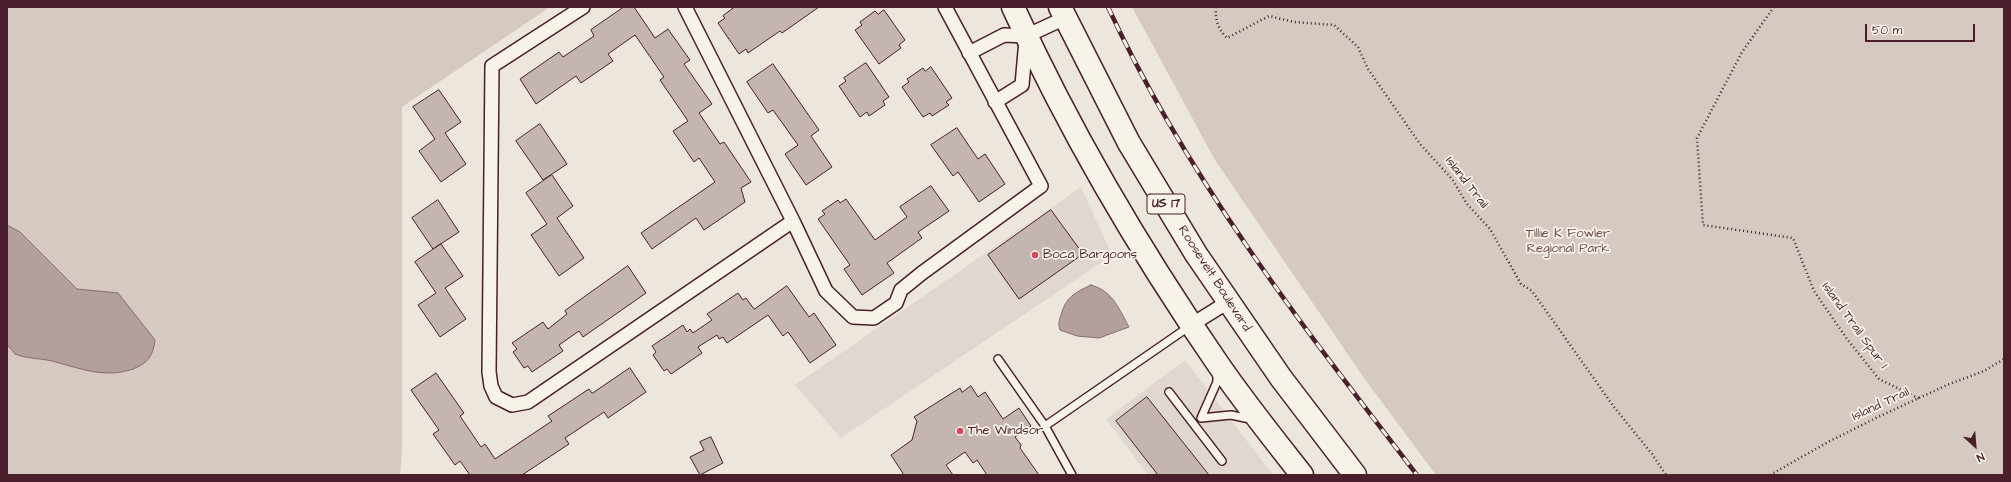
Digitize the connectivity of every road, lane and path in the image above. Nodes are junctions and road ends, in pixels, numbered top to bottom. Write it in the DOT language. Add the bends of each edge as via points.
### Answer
graph roads {
  1 [pos="583,7"];
  2 [pos="686,7"];
  3 [pos="945,7"];
  4 [pos="1013,7"];
  5 [pos="1216,7"];
  6 [pos="1774,7"];
  7 [pos="1062,12"];
  8 [pos="1026,36"];
  9 [pos="969,53"];
  10 [pos="995,102"];
  11 [pos="793,221"];
  12 [pos="1228,302"];
  13 [pos="1191,325"];
  14 [pos="998,359"];
  15 [pos="2004,360"];
  16 [pos="1218,364"];
  17 [pos="1169,392"];
  18 [pos="1920,399"];
  19 [pos="1201,418"];
  20 [pos="1261,422"];
  21 [pos="1194,424"];
  22 [pos="1045,426"];
  23 [pos="1222,461"];
  24 [pos="1072,475"];
  25 [pos="1302,475"];
  26 [pos="1355,475"];
  27 [pos="1666,475"];
  28 [pos="1770,475"];
  1 -- 11 [label="street" via="492,66 489,372 496,397 512,405 528,402"];
  2 -- 11 [label="street"];
  3 -- 9 [label="street"];
  4 -- 8 [label="highway"];
  5 -- 27 [label="path, Island Trail" via="1215,15 1219,29 1227,38 1269,16 1294,22 1334,25 1358,47 1368,69 1420,144 1452,179 1467,204 1490,229 1521,284 1532,291 1614,407"];
  6 -- 18 [label="path, Island Trail Spur 1" via="1742,52 1697,138 1703,225 1792,238 1814,291 1851,344 1879,379"];
  7 -- 8 [label="street"];
  7 -- 12 [label="highway, Roosevelt Boulevard / US 17" via="1129,143"];
  8 -- 9 [label="street" via="1004,35"];
  8 -- 10 [label="street" via="1022,84"];
  8 -- 13 [label="highway" via="1104,184"];
  9 -- 10 [label="street"];
  10 -- 11 [label="street" via="1041,186 922,273 901,290 896,304 874,318 853,317 826,291"];
  12 -- 13 [label="street"];
  12 -- 26 [label="highway, Roosevelt Boulevard / US 17" via="1281,378"];
  13 -- 16 [label="highway"];
  13 -- 22 [label="lane"];
  14 -- 22 [label="lane"];
  15 -- 18 [label="path, Island Trail"];
  16 -- 19 [label="lane" via="1216,382"];
  16 -- 20 [label="highway"];
  17 -- 21 [label="lane"];
  18 -- 28 [label="path, Island Trail" via="1828,442"];
  19 -- 20 [label="lane" via="1236,416"];
  19 -- 21 [label="lane"];
  20 -- 25 [label="highway"];
  21 -- 23 [label="lane"];
  22 -- 24 [label="lane"];
}
